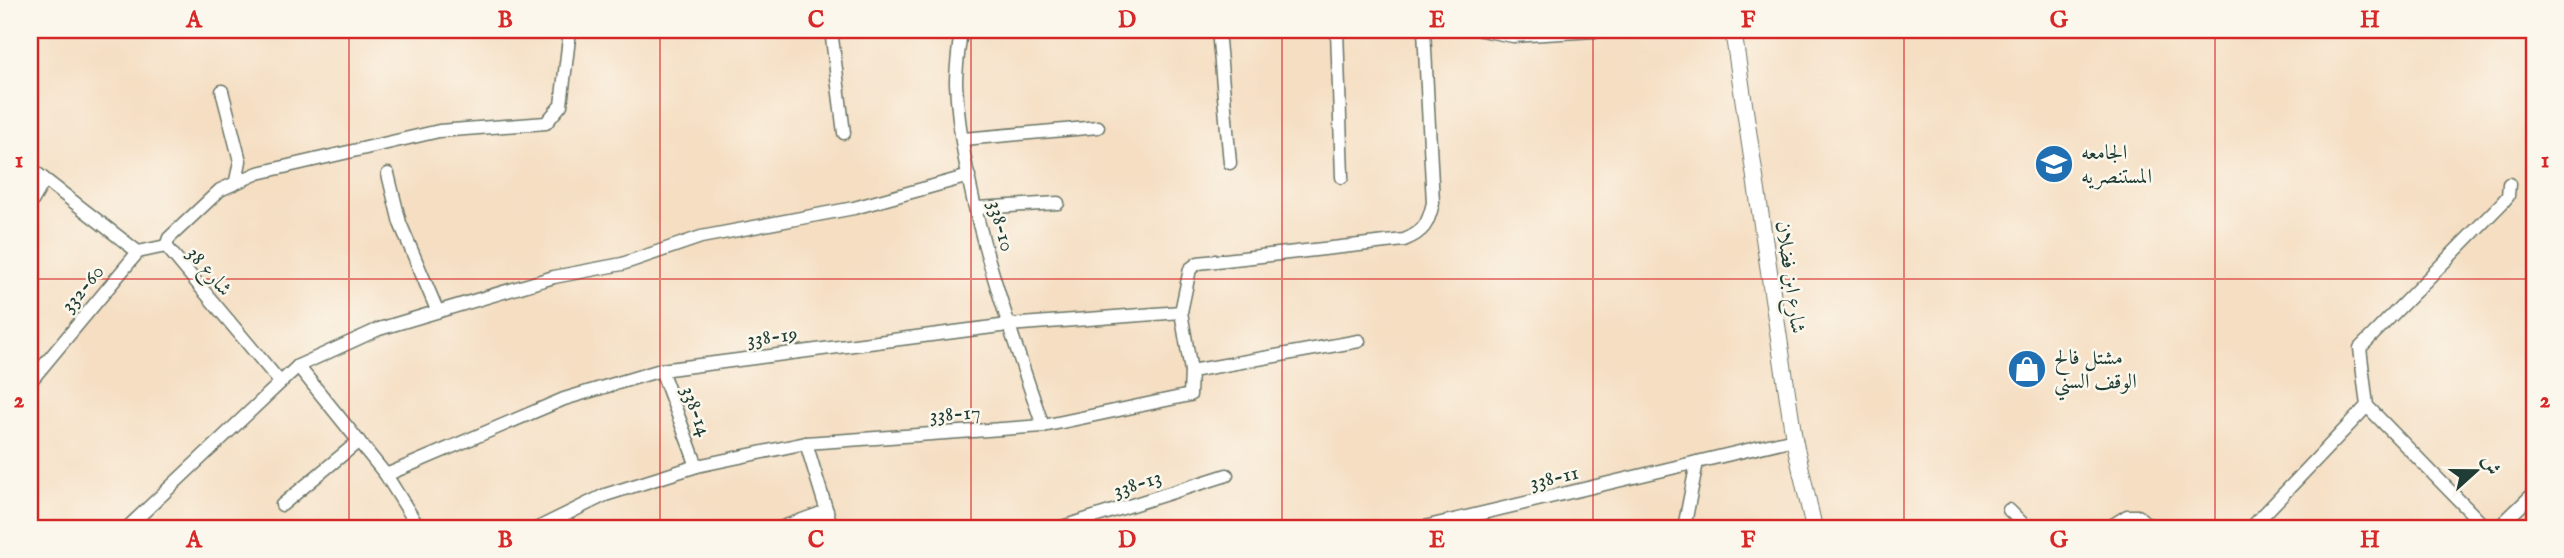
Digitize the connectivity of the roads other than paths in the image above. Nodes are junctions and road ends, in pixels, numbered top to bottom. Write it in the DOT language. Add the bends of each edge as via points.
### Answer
graph roads {
  1 [pos="570,30"];
  2 [pos="831,30"];
  3 [pos="961,30"];
  4 [pos="1218,30"];
  5 [pos="1337,30"];
  6 [pos="1424,30"];
  7 [pos="1481,30"];
  8 [pos="1612,30"];
  9 [pos="1733,30"];
  10 [pos="222,91"];
  11 [pos="1098,127"];
  12 [pos="844,134"];
  13 [pos="963,139"];
  14 [pos="1230,163"];
  15 [pos="30,168"];
  16 [pos="388,174"];
  17 [pos="969,176"];
  18 [pos="1342,177"];
  19 [pos="44,181"];
  20 [pos="236,181"];
  21 [pos="2508,184"];
  22 [pos="1058,203"];
  23 [pos="30,205"];
  24 [pos="977,208"];
  25 [pos="166,246"];
  26 [pos="138,252"];
  27 [pos="437,310"];
  28 [pos="1181,312"];
  29 [pos="1008,325"];
  30 [pos="1359,341"];
  31 [pos="298,366"];
  32 [pos="661,370"];
  33 [pos="1191,371"];
  34 [pos="30,382"];
  35 [pos="280,382"];
  36 [pos="2367,406"];
  37 [pos="1043,426"];
  38 [pos="1794,439"];
  39 [pos="359,441"];
  40 [pos="806,443"];
  41 [pos="1697,462"];
  42 [pos="697,466"];
  43 [pos="386,475"];
  44 [pos="1227,475"];
  45 [pos="2534,493"];
  46 [pos="282,505"];
  47 [pos="2009,510"];
  48 [pos="827,511"];
  49 [pos="1086,524"];
  50 [pos="127,528"];
  51 [pos="419,528"];
  52 [pos="538,528"];
  53 [pos="780,528"];
  54 [pos="832,528"];
  55 [pos="1059,528"];
  56 [pos="1420,528"];
  57 [pos="1684,528"];
  58 [pos="1814,528"];
  59 [pos="2027,528"];
  60 [pos="2108,528"];
  61 [pos="2151,528"];
  62 [pos="2251,528"];
  63 [pos="2486,528"];
  64 [pos="2498,528"];
  1 -- 20 [label="street" via="561,105 546,123 419,134"];
  2 -- 12 [label="street"];
  3 -- 13 [label="street, 338-10" via="956,82"];
  4 -- 14 [label="street"];
  5 -- 18 [label="street"];
  6 -- 28 [label="street" via="1433,203 1421,233 1404,240 1198,263 1190,269"];
  7 -- 8 [label="street" via="1513,36"];
  9 -- 38 [label="street, شارع ابن فضلان"];
  10 -- 20 [label="street" via="240,161"];
  11 -- 13 [label="street"];
  13 -- 17 [label="street, 338-10"];
  15 -- 19 [label="street"];
  16 -- 27 [label="street" via="400,223"];
  17 -- 24 [label="street, 338-10"];
  17 -- 27 [label="street" via="854,208 701,237 622,264 554,277"];
  19 -- 23 [label="street"];
  19 -- 26 [label="street"];
  20 -- 25 [label="street" via="205,202 169,237"];
  21 -- 36 [label="street" via="2502,204 2361,345"];
  22 -- 24 [label="street"];
  24 -- 29 [label="street, 338-10"];
  25 -- 26 [label="street, شارع 38"];
  25 -- 35 [label="street, شارع 38"];
  26 -- 34 [label="street, 332-60"];
  27 -- 31 [label="street" via="379,329"];
  28 -- 29 [label="street, 338-19"];
  28 -- 33 [label="street"];
  29 -- 32 [label="street, 338-19"];
  29 -- 37 [label="street, 338-10"];
  30 -- 33 [label="street"];
  31 -- 35 [label="street"];
  31 -- 39 [label="street"];
  32 -- 42 [label="street, 338-14"];
  32 -- 43 [label="street, 338-19" via="564,400"];
  33 -- 37 [label="street, 338-17" via="1190,395"];
  35 -- 50 [label="street"];
  36 -- 62 [label="street"];
  36 -- 63 [label="street"];
  37 -- 40 [label="street, 338-17"];
  38 -- 41 [label="street, 338-11"];
  38 -- 58 [label="street, شارع ابن فضلان"];
  39 -- 43 [label="street"];
  39 -- 46 [label="street"];
  40 -- 42 [label="street, 338-17"];
  40 -- 48 [label="street"];
  41 -- 56 [label="street, 338-11"];
  41 -- 57 [label="street"];
  42 -- 52 [label="street, 338-17" via="606,495"];
  43 -- 51 [label="street"];
  44 -- 49 [label="street, 338-13"];
  45 -- 64 [label="street"];
  47 -- 59 [label="street"];
  48 -- 53 [label="street"];
  48 -- 54 [label="street"];
  49 -- 55 [label="street, 338-13"];
  60 -- 61 [label="street" via="2127,516 2138,516"];
}
